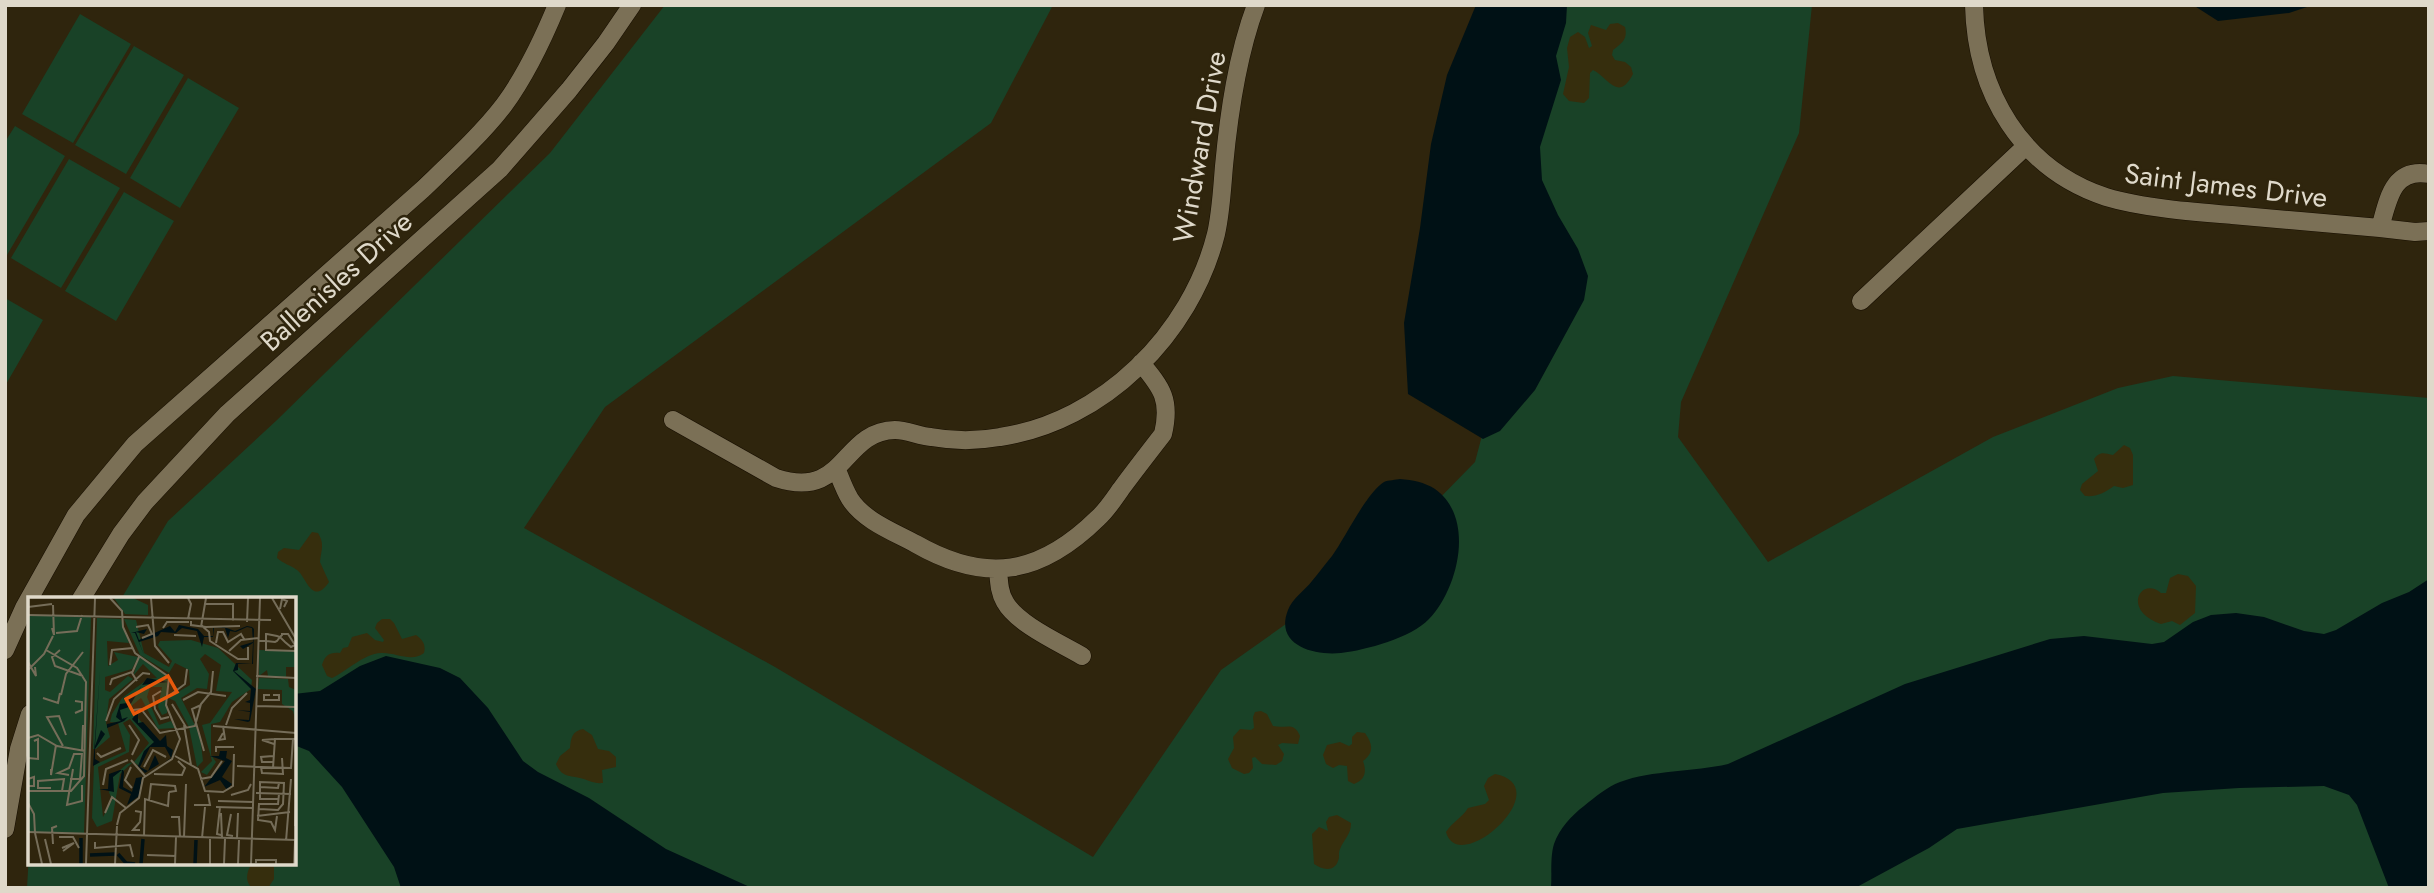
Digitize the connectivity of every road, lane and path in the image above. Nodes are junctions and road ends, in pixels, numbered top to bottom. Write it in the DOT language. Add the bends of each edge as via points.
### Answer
graph roads {
  1 [pos="557,5"];
  2 [pos="632,5"];
  3 [pos="1256,5"];
  4 [pos="1974,5"];
  5 [pos="2026,146"];
  6 [pos="2429,174"];
  7 [pos="2380,228"];
  8 [pos="2429,231"];
  9 [pos="1861,302"];
  10 [pos="1141,363"];
  11 [pos="673,420"];
  12 [pos="837,470"];
  13 [pos="998,569"];
  14 [pos="30,597"];
  15 [pos="82,597"];
  16 [pos="28,601"];
  17 [pos="5,650"];
  18 [pos="1082,656"];
  19 [pos="28,720"];
  20 [pos="5,829"];
  1 -- 14 [label="street, Ballenisles Drive" via="504,104 422,191 135,444 76,516"];
  2 -- 15 [label="street, Ballenisles Drive" via="569,90 499,169 228,415 161,486 121,534"];
  3 -- 10 [label="street, Windward Drive" via="1242,46 1233,97 1216,236 1186,306"];
  4 -- 5 [label="street, Saint James Drive" via="1980,57 1991,94"];
  5 -- 7 [label="street, Saint James Drive" via="2050,167 2107,197 2203,213"];
  5 -- 9 [label="street"];
  6 -- 7 [label="street" via="2401,178"];
  7 -- 8 [label="street, Saint James Drive"];
  10 -- 12 [label="street, Windward Drive" via="1114,387 1049,424 999,437 964,440 896,430 879,433 864,440"];
  10 -- 13 [label="street" via="1166,400 1163,433 1099,517 1063,547 1035,562"];
  11 -- 12 [label="street, Windward Drive" via="792,484 810,483"];
  12 -- 13 [label="street" via="851,500 876,523 950,562"];
  13 -- 18 [label="street" via="1005,603 1016,616"];
  16 -- 17 [label="street, Ballenisles Drive"];
  19 -- 20 [label="street"];
}
